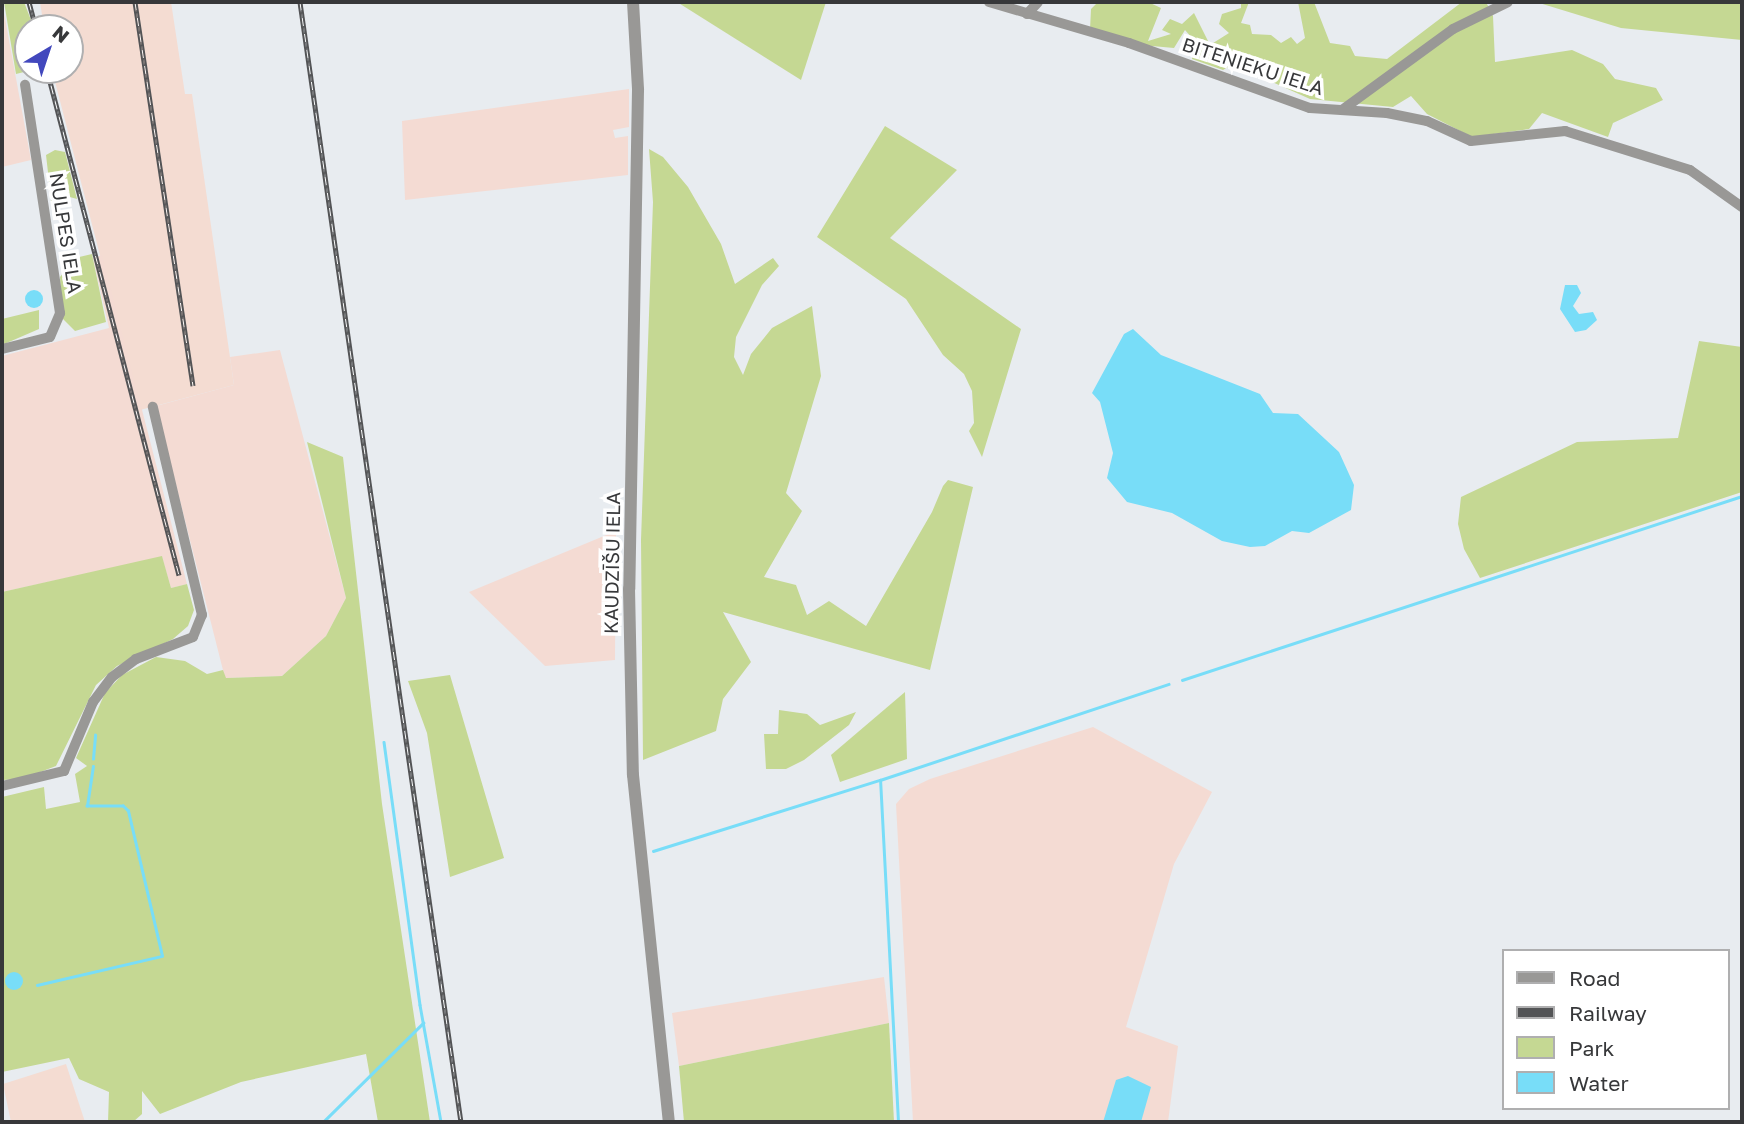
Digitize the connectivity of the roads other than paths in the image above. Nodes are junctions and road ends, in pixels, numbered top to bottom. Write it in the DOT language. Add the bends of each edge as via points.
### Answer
graph roads {
  1 [pos="633,2"];
  2 [pos="989,2"];
  3 [pos="1038,2"];
  4 [pos="1508,2"];
  5 [pos="1027,14"];
  6 [pos="26,85"];
  7 [pos="1342,110"];
  8 [pos="1742,207"];
  9 [pos="2,349"];
  10 [pos="153,407"];
  11 [pos="2,786"];
  12 [pos="669,1122"];
  1 -- 12 [label="street, KAUDZĪŠU IELA" via="638,90 629,589 633,775"];
  2 -- 5 [label="street, BITENIEKU IELA"];
  3 -- 5 [label="street"];
  4 -- 7 [label="street" via="1453,29"];
  5 -- 7 [label="street, BITENIEKU IELA" via="1129,43 1310,108"];
  6 -- 9 [label="street, NULPES IELA" via="60,313 50,337"];
  7 -- 8 [label="street, BITENIEKU IELA" via="1427,121 1471,141 1565,131 1690,170"];
  10 -- 11 [label="street" via="202,615 193,636 136,659 112,677 93,702 64,771"];
}
